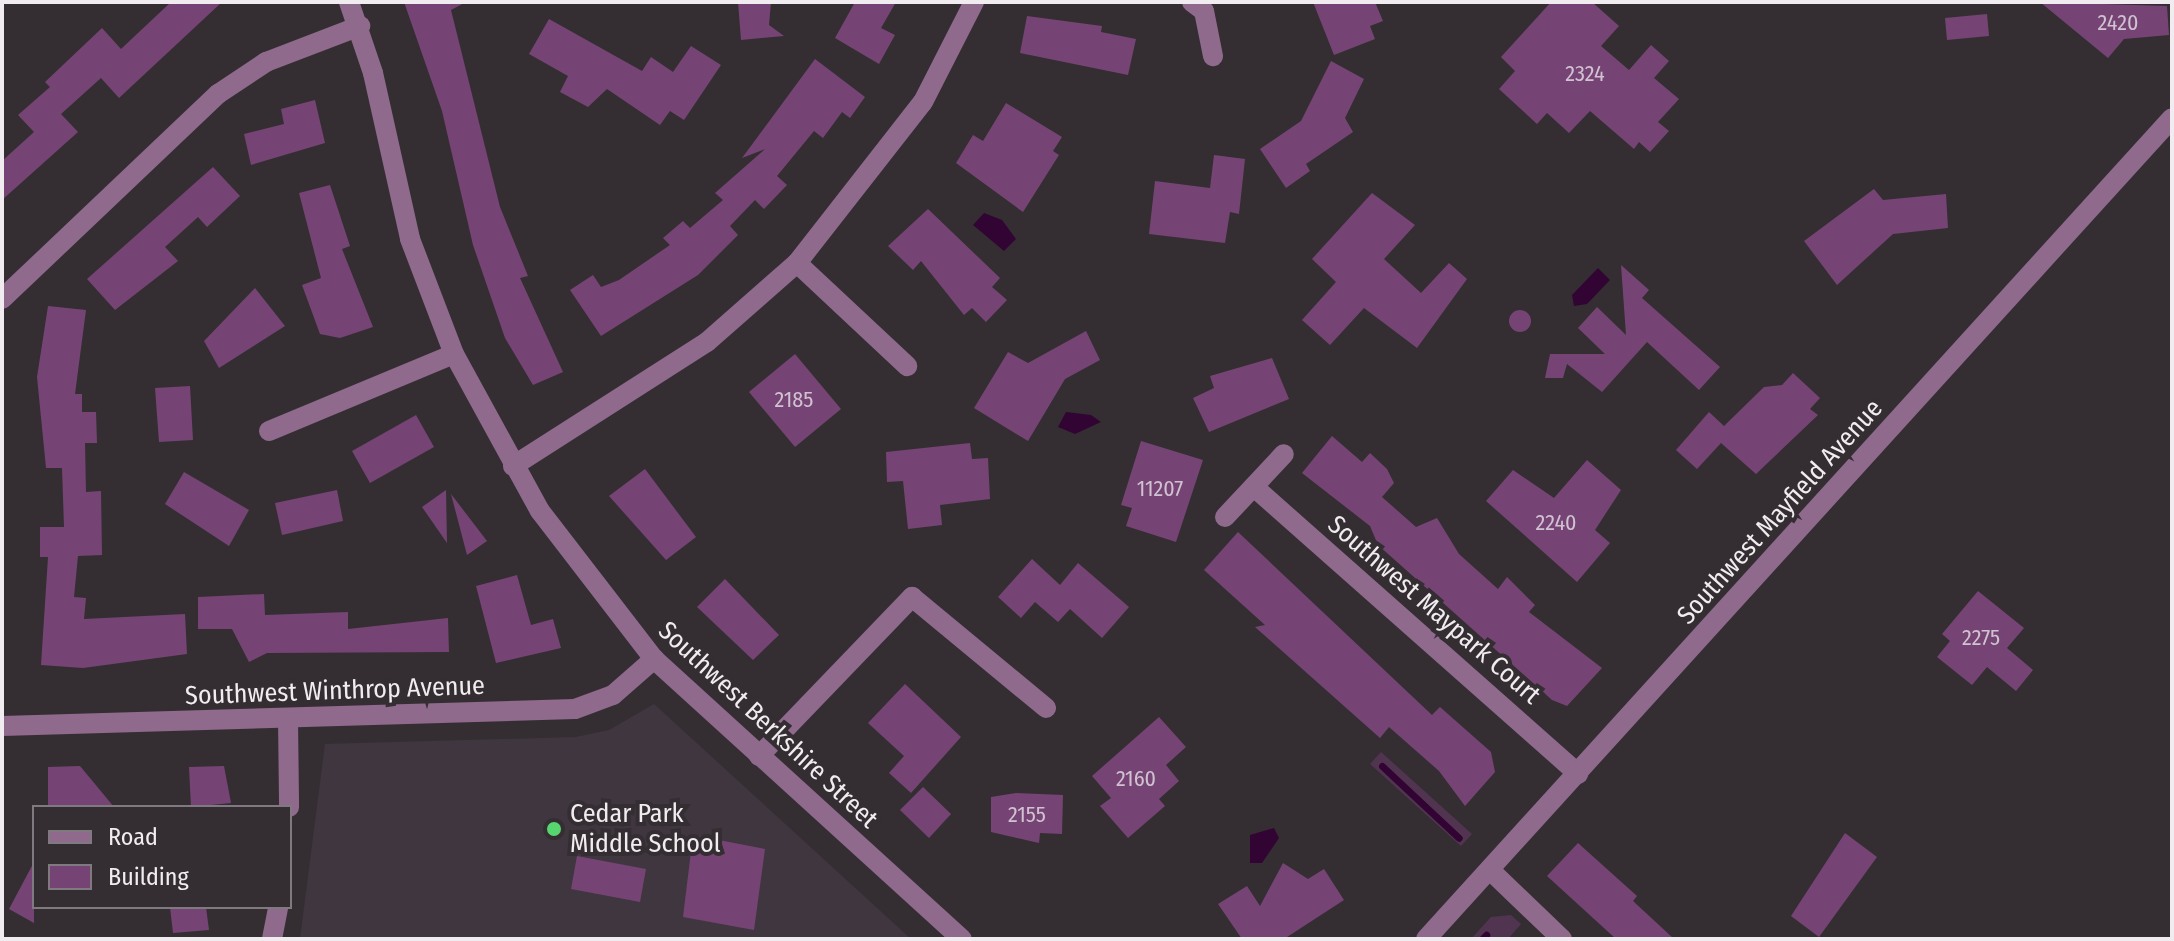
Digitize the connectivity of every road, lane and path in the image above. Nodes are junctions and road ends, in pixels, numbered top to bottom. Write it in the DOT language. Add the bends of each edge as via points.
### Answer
graph roads {
  1 [pos="349,2"];
  2 [pos="974,2"];
  3 [pos="1192,2"];
  4 [pos="360,26"];
  5 [pos="1213,56"];
  6 [pos="2172,118"];
  7 [pos="797,263"];
  8 [pos="2,299"];
  9 [pos="454,354"];
  10 [pos="907,366"];
  11 [pos="269,431"];
  12 [pos="1284,454"];
  13 [pos="513,466"];
  14 [pos="1254,487"];
  15 [pos="1225,517"];
  16 [pos="654,659"];
  17 [pos="1046,708"];
  18 [pos="288,719"];
  19 [pos="2,726"];
  20 [pos="759,756"];
  21 [pos="1578,774"];
  22 [pos="289,805"];
  23 [pos="1490,870"];
  24 [pos="278,909"];
  25 [pos="272,939"];
  26 [pos="962,939"];
  27 [pos="1426,939"];
  28 [pos="1562,939"];
  1 -- 4 [label="street, Southwest Berkshire Street"];
  2 -- 7 [label="street" via="923,102"];
  3 -- 5 [label="street" via="1204,11"];
  4 -- 8 [label="street" via="266,62 218,94"];
  4 -- 9 [label="street, Southwest Berkshire Street" via="410,239"];
  6 -- 21 [label="street, Southwest Mayfield Avenue"];
  7 -- 10 [label="street"];
  7 -- 13 [label="street" via="707,342"];
  9 -- 11 [label="street"];
  9 -- 13 [label="street, Southwest Berkshire Street"];
  12 -- 14 [label="street"];
  13 -- 16 [label="street, Southwest Berkshire Street" via="583,573"];
  14 -- 15 [label="street"];
  14 -- 21 [label="street, Southwest Maypark Court"];
  16 -- 18 [label="street, Southwest Winthrop Avenue" via="613,695 575,709"];
  16 -- 20 [label="street, Southwest Berkshire Street"];
  17 -- 20 [label="street" via="912,597"];
  18 -- 19 [label="street, Southwest Winthrop Avenue"];
  18 -- 22 [label="street"];
  20 -- 26 [label="street, Southwest Berkshire Street"];
  21 -- 23 [label="street, Southwest Mayfield Avenue"];
  23 -- 27 [label="street, Southwest Mayfield Avenue"];
  23 -- 28 [label="street"];
  24 -- 25 [label="street"];
}
